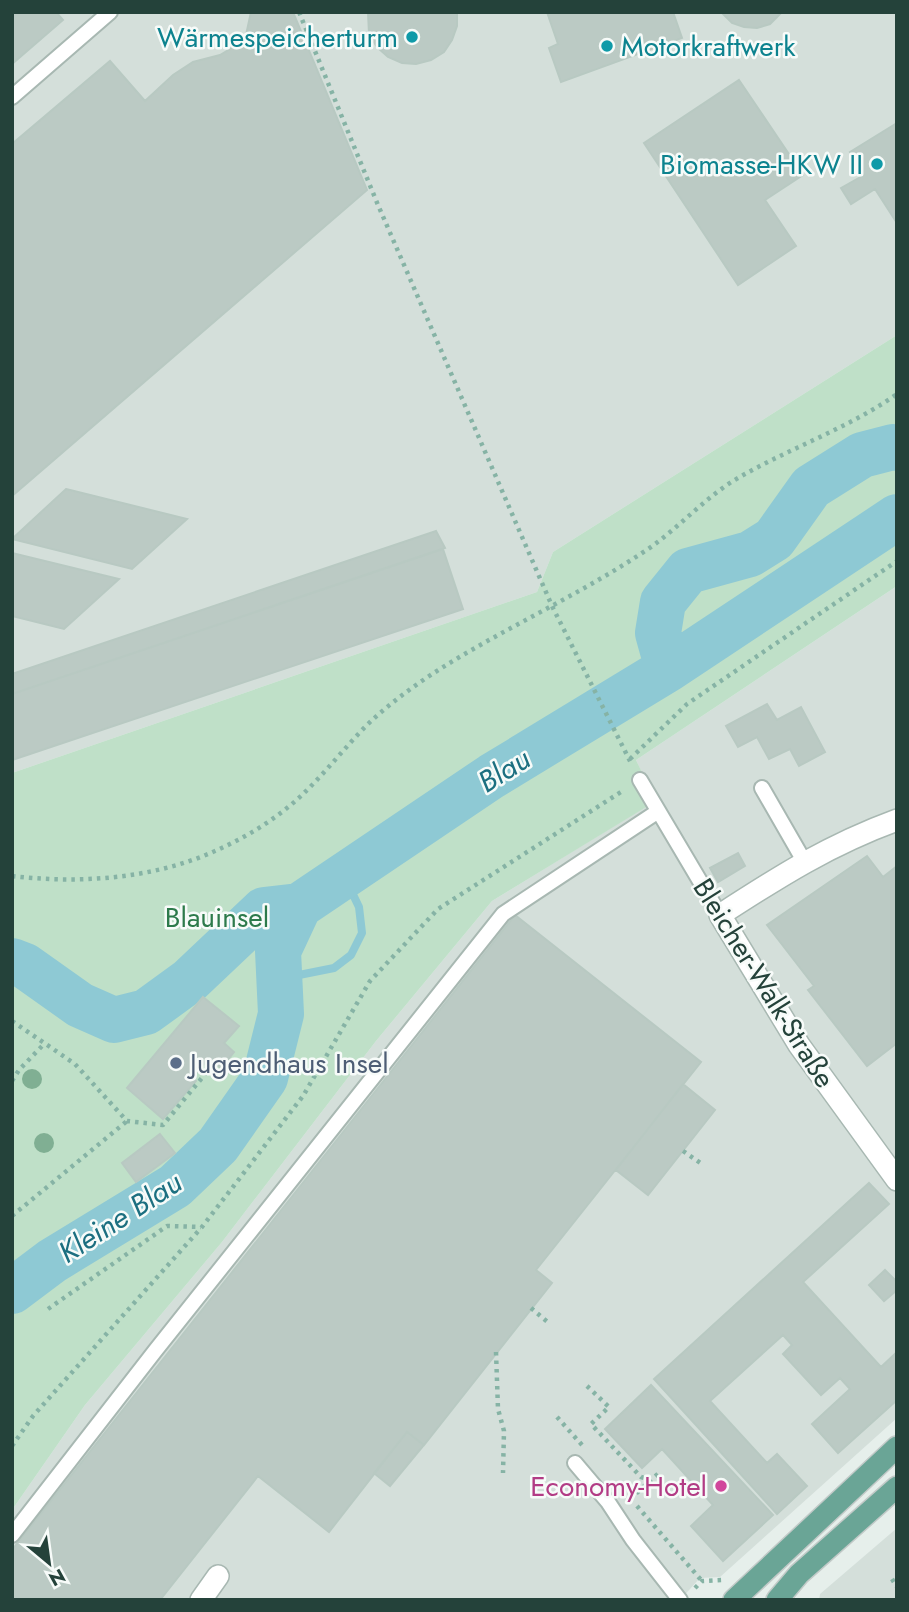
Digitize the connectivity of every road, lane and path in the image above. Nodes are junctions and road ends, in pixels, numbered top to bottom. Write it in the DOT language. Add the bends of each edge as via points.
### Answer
graph roads {
  1 [pos="110,12"];
  2 [pos="299,12"];
  3 [pos="12,97"];
  4 [pos="897,394"];
  5 [pos="897,561"];
  6 [pos="552,606"];
  7 [pos="640,780"];
  8 [pos="762,788"];
  9 [pos="657,812"];
  10 [pos="897,820"];
  11 [pos="804,861"];
  12 [pos="12,876"];
  13 [pos="720,915"];
  14 [pos="12,1021"];
  15 [pos="44,1043"];
  16 [pos="211,1067"];
  17 [pos="12,1081"];
  18 [pos="127,1121"];
  19 [pos="683,1151"];
  20 [pos="702,1164"];
  21 [pos="897,1180"];
  22 [pos="13,1215"];
  23 [pos="202,1227"];
  24 [pos="531,1308"];
  25 [pos="48,1309"];
  26 [pos="550,1324"];
  27 [pos="496,1352"];
  28 [pos="587,1386"];
  29 [pos="12,1446"];
  30 [pos="897,1447"];
  31 [pos="575,1463"];
  32 [pos="661,1471"];
  33 [pos="503,1473"];
  34 [pos="650,1480"];
  35 [pos="897,1486"];
  36 [pos="630,1499"];
  37 [pos="12,1535"];
  38 [pos="218,1576"];
  39 [pos="892,1579"];
  40 [pos="897,1587"];
  41 [pos="201,1600"];
  42 [pos="680,1600"];
  43 [pos="734,1600"];
  44 [pos="777,1600"];
  1 -- 3 [label="lane"];
  2 -- 6 [label="path"];
  4 -- 6 [label="path" via="850,424 734,481 644,552"];
  5 -- 6 [label="path" via="687,704 630,759"];
  6 -- 12 [label="path" via="400,697 348,744 303,794 247,835 202,856 149,871 87,879"];
  7 -- 9 [label="lane, Bleicher-Walk-Straße"];
  7 -- 23 [label="path" via="438,909 370,981 303,1096"];
  8 -- 11 [label="lane"];
  9 -- 13 [label="lane, Bleicher-Walk-Straße"];
  9 -- 37 [label="lane" via="503,914"];
  10 -- 11 [label="street"];
  11 -- 13 [label="street"];
  13 -- 21 [label="street, Bleicher-Walk-Straße" via="799,1045"];
  14 -- 15 [label="path"];
  15 -- 17 [label="path"];
  15 -- 18 [label="path" via="75,1065"];
  16 -- 18 [label="path" via="163,1125"];
  18 -- 22 [label="path"];
  19 -- 20 [label="path"];
  23 -- 25 [label="path" via="167,1226"];
  23 -- 29 [label="path" via="33,1416"];
  24 -- 26 [label="path"];
  27 -- 33 [label="path"];
  28 -- 34 [label="path" via="610,1407 591,1424 641,1477"];
  30 -- 43 [label="main road"];
  31 -- 42 [label="lane"];
  32 -- 34 [label="path"];
  34 -- 36 [label="path"];
  35 -- 44 [label="main road" via="799,1574"];
  38 -- 41 [label="street"];
  39 -- 40 [label="path"];
}
